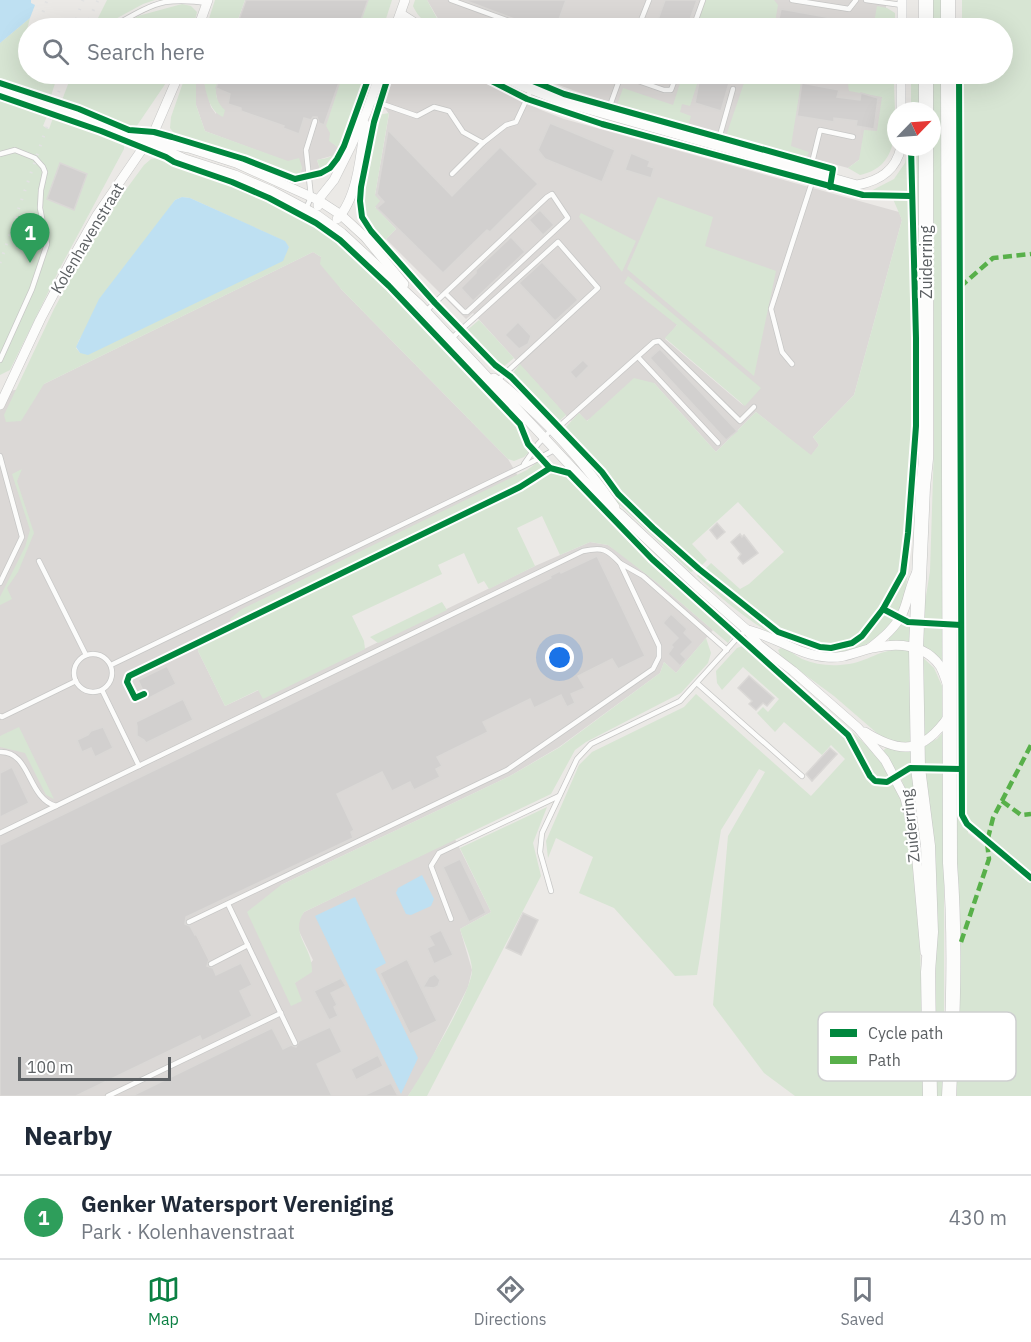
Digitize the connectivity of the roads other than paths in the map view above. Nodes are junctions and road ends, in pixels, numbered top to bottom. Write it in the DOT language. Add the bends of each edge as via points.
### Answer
graph roads {
  1 [pos="405,0"];
  2 [pos="451,0"];
  3 [pos="649,0"];
  4 [pos="703,0"];
  5 [pos="792,0"];
  6 [pos="856,0"];
  7 [pos="866,0"];
  8 [pos="926,0"];
  9 [pos="948,0"];
  10 [pos="208,1"];
  11 [pos="902,2"];
  12 [pos="400,14"];
  13 [pos="129,18"];
  14 [pos="202,18"];
  15 [pos="399,18"];
  16 [pos="407,18"];
  17 [pos="500,18"];
  18 [pos="642,18"];
  19 [pos="697,18"];
  20 [pos="902,18"];
  21 [pos="926,18"];
  22 [pos="948,18"];
  23 [pos="174,84"];
  24 [pos="377,84"];
  25 [pos="520,84"];
  26 [pos="536,84"];
  27 [pos="618,84"];
  28 [pos="648,84"];
  29 [pos="673,84"];
  30 [pos="902,84"];
  31 [pos="926,84"];
  32 [pos="948,84"];
  33 [pos="733,89"];
  34 [pos="0,90"];
  35 [pos="533,90"];
  36 [pos="371,100"];
  37 [pos="901,102"];
  38 [pos="926,102"];
  39 [pos="367,111"];
  40 [pos="607,114"];
  41 [pos="315,121"];
  42 [pos="853,137"];
  43 [pos="148,142"];
  44 [pos="483,143"];
  45 [pos="717,146"];
  46 [pos="0,154"];
  47 [pos="898,156"];
  48 [pos="926,156"];
  49 [pos="812,172"];
  50 [pos="452,174"];
  51 [pos="314,199"];
  52 [pos="306,209"];
  53 [pos="317,214"];
  54 [pos="341,215"];
  55 [pos="331,225"];
  56 [pos="445,293"];
  57 [pos="423,308"];
  58 [pos="452,338"];
  59 [pos="638,357"];
  60 [pos="0,360"];
  61 [pos="792,364"];
  62 [pos="496,382"];
  63 [pos="4,384"];
  64 [pos="0,405"];
  65 [pos="754,407"];
  66 [pos="552,431"];
  67 [pos="543,438"];
  68 [pos="563,442"];
  69 [pos="718,443"];
  70 [pos="555,450"];
  71 [pos="0,456"];
  72 [pos="522,466"];
  73 [pos="2,471"];
  74 [pos="620,514"];
  75 [pos="39,561"];
  76 [pos="620,563"];
  77 [pos="919,568"];
  78 [pos="0,583"];
  79 [pos="747,630"];
  80 [pos="916,648"];
  81 [pos="870,649"];
  82 [pos="727,650"];
  83 [pos="86,655"];
  84 [pos="111,665"];
  85 [pos="76,681"];
  86 [pos="698,684"];
  87 [pos="950,688"];
  88 [pos="102,690"];
  89 [pos="950,714"];
  90 [pos="1,717"];
  91 [pos="858,728"];
  92 [pos="917,745"];
  93 [pos="0,752"];
  94 [pos="139,766"];
  95 [pos="802,776"];
  96 [pos="559,796"];
  97 [pos="56,806"];
  98 [pos="0,833"];
  99 [pos="551,891"];
  100 [pos="228,904"];
  101 [pos="451,919"];
  102 [pos="189,922"];
  103 [pos="248,945"];
  104 [pos="211,964"];
  105 [pos="928,972"];
  106 [pos="281,1012"];
  107 [pos="929,1012"];
  108 [pos="952,1012"];
  109 [pos="295,1043"];
  110 [pos="930,1081"];
  111 [pos="950,1081"];
  112 [pos="108,1096"];
  113 [pos="930,1096"];
  114 [pos="949,1096"];
  1 -- 12 [label="street"];
  2 -- 17 [label="lane"];
  3 -- 18 [label="lane"];
  4 -- 19 [label="lane"];
  5 -- 6 [label="lane" via="849,9"];
  7 -- 11 [label="lane"];
  8 -- 21 [label="main road"];
  9 -- 22 [label="main road"];
  10 -- 13 [label="lane" via="165,2"];
  10 -- 14 [label="street"];
  11 -- 20 [label="street"];
  12 -- 15 [label="street"];
  12 -- 16 [label="street"];
  23 -- 43 [label="street, Kolenhavenstraat"];
  24 -- 36 [label="street"];
  25 -- 35 [label="street"];
  26 -- 35 [label="lane"];
  27 -- 40 [label="lane"];
  28 -- 29 [label="lane" via="671,90"];
  30 -- 37 [label="street"];
  31 -- 38 [label="main road"];
  32 -- 87 [label="main road, Zuiderring"];
  33 -- 45 [label="lane"];
  34 -- 43 [label="street, bridge"];
  35 -- 40 [label="street"];
  35 -- 44 [label="lane" via="516,122"];
  36 -- 39 [label="street"];
  36 -- 44 [label="lane" via="417,116 434,107 449,111 464,132"];
  39 -- 51 [label="street" via="334,180"];
  39 -- 54 [label="street" via="354,185"];
  40 -- 45 [label="street"];
  41 -- 51 [label="lane" via="306,150"];
  42 -- 49 [label="lane" via="820,130"];
  43 -- 51 [label="street" via="189,148 236,163"];
  43 -- 52 [label="street" via="235,175"];
  43 -- 63 [label="street, Kolenhavenstraat" via="97,215"];
  44 -- 50 [label="lane"];
  45 -- 49 [label="street"];
  46 -- 60 [label="lane" via="15,150 43,166 40,208 47,244"];
  47 -- 49 [label="street" via="894,166 872,182 857,184"];
  48 -- 77 [label="main road, Zuiderring" via="926,459"];
  49 -- 61 [label="lane" via="771,309 782,352"];
  51 -- 52 [label="lane"];
  51 -- 53 [label="street"];
  51 -- 54 [label="street"];
  52 -- 53 [label="street"];
  53 -- 55 [label="street"];
  54 -- 55 [label="street"];
  54 -- 57 [label="street" via="365,237"];
  55 -- 57 [label="street"];
  56 -- 56 [label="lane" via="547,197 552,195 568,218 468,312"];
  56 -- 57 [label="lane"];
  57 -- 58 [label="street"];
  58 -- 62 [label="street"];
  58 -- 62 [label="lane" via="558,242 598,288"];
  59 -- 65 [label="lane" via="659,341 740,421"];
  59 -- 66 [label="lane"];
  59 -- 69 [label="lane"];
  62 -- 66 [label="street" via="522,399"];
  62 -- 67 [label="street"];
  63 -- 64 [label="street, Kolenhavenstraat"];
  66 -- 67 [label="lane"];
  66 -- 68 [label="street"];
  67 -- 70 [label="street"];
  67 -- 72 [label="lane"];
  68 -- 70 [label="lane"];
  68 -- 74 [label="street" via="594,476"];
  70 -- 72 [label="lane"];
  70 -- 74 [label="street"];
  71 -- 73 [label="lane"];
  72 -- 84 [label="lane"];
  73 -- 78 [label="lane" via="22,537"];
  74 -- 79 [label="street"];
  75 -- 83 [label="lane"];
  76 -- 82 [label="lane" via="643,576"];
  76 -- 94 [label="lane" via="610,552 598,548 583,551"];
  76 -- 100 [label="lane" via="659,646 653,669 507,770"];
  77 -- 80 [label="main road, Zuiderring"];
  77 -- 81 [label="street" via="903,612"];
  79 -- 81 [label="street" via="826,657 842,658"];
  79 -- 82 [label="lane"];
  79 -- 91 [label="street" via="759,645"];
  80 -- 81 [label="street" via="895,645"];
  80 -- 87 [label="street" via="940,666"];
  80 -- 92 [label="main road, Zuiderring"];
  82 -- 86 [label="lane"];
  83 -- 84 [label="lane" via="100,655"];
  83 -- 85 [label="lane" via="75,666"];
  84 -- 88 [label="lane" via="112,679"];
  85 -- 88 [label="lane" via="87,691"];
  85 -- 90 [label="lane"];
  86 -- 95 [label="lane"];
  86 -- 96 [label="lane" via="680,702 591,744 577,759"];
  87 -- 89 [label="main road, Zuiderring"];
  88 -- 94 [label="lane"];
  89 -- 92 [label="street" via="936,734"];
  89 -- 108 [label="main road, Zuiderring"];
  91 -- 92 [label="street" via="884,744"];
  91 -- 105 [label="street" via="885,760 909,813"];
  92 -- 105 [label="main road, Zuiderring" via="928,846"];
  93 -- 97 [label="lane" via="13,754 40,798"];
  94 -- 97 [label="lane"];
  96 -- 99 [label="lane" via="542,833 540,852"];
  96 -- 101 [label="lane" via="438,853 430,866"];
  97 -- 98 [label="lane"];
  100 -- 102 [label="lane"];
  100 -- 103 [label="lane"];
  103 -- 104 [label="lane"];
  103 -- 106 [label="lane"];
  105 -- 107 [label="main road, Zuiderring"];
  106 -- 109 [label="lane"];
  106 -- 112 [label="lane"];
  110 -- 113 [label="main road, Zuiderring"];
  111 -- 114 [label="main road, Zuiderring"];
}
